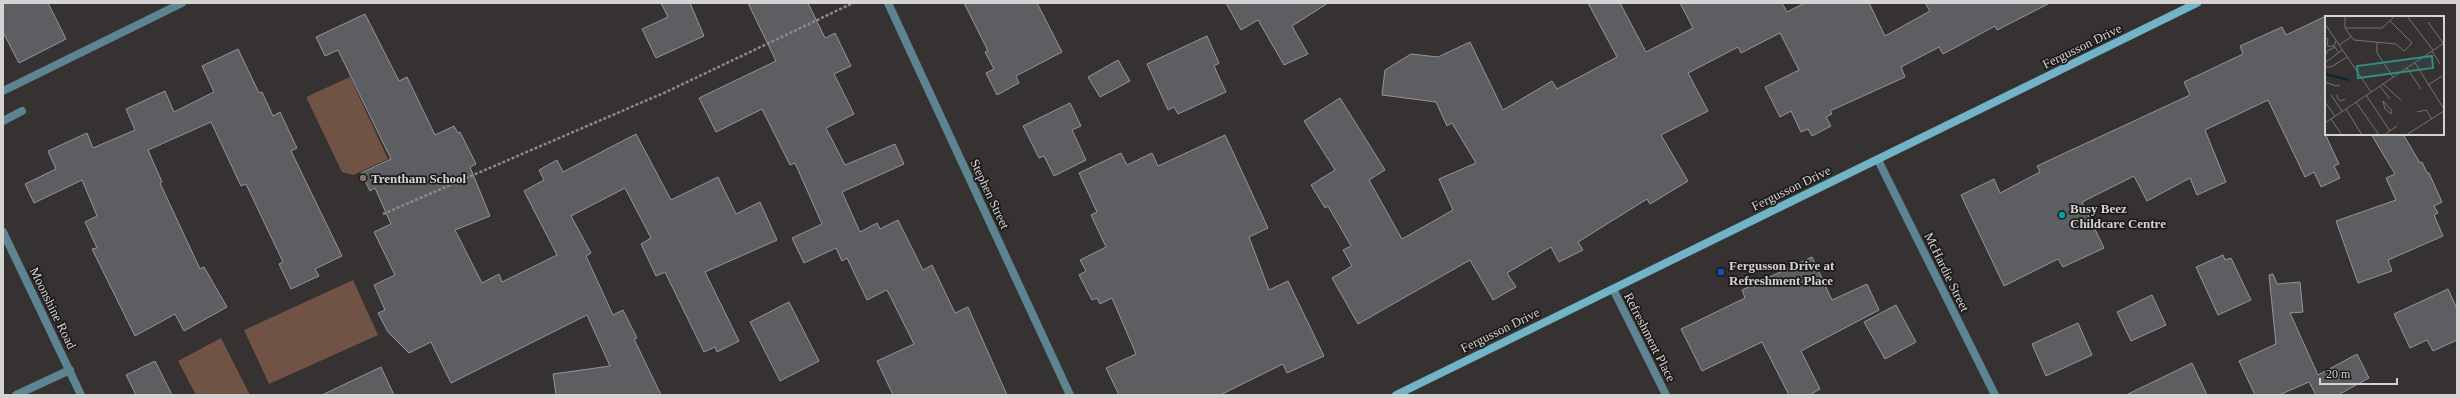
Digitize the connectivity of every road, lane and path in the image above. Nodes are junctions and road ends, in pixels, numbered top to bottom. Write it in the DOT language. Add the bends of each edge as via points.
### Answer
graph roads {
  1 [pos="182,3"];
  2 [pos="853,3"];
  3 [pos="888,3"];
  4 [pos="2197,3"];
  5 [pos="3,91"];
  6 [pos="22,112"];
  7 [pos="3,121"];
  8 [pos="1878,160"];
  9 [pos="383,214"];
  10 [pos="3,232"];
  11 [pos="1613,289"];
  12 [pos="70,370"];
  13 [pos="16,395"];
  14 [pos="81,395"];
  15 [pos="1070,395"];
  16 [pos="1396,395"];
  17 [pos="1666,395"];
  18 [pos="1995,395"];
  1 -- 5 [label="street"];
  2 -- 9 [label="path" via="666,92"];
  3 -- 15 [label="street, Stephen Street"];
  4 -- 8 [label="main road, Fergusson Drive"];
  6 -- 7 [label="street"];
  8 -- 11 [label="main road, Fergusson Drive"];
  8 -- 18 [label="street, McHardie Street"];
  10 -- 12 [label="street, Moonshine Road"];
  11 -- 16 [label="main road, Fergusson Drive"];
  11 -- 17 [label="street, Refreshment Place"];
  12 -- 13 [label="street"];
  12 -- 14 [label="street, Moonshine Road"];
}
